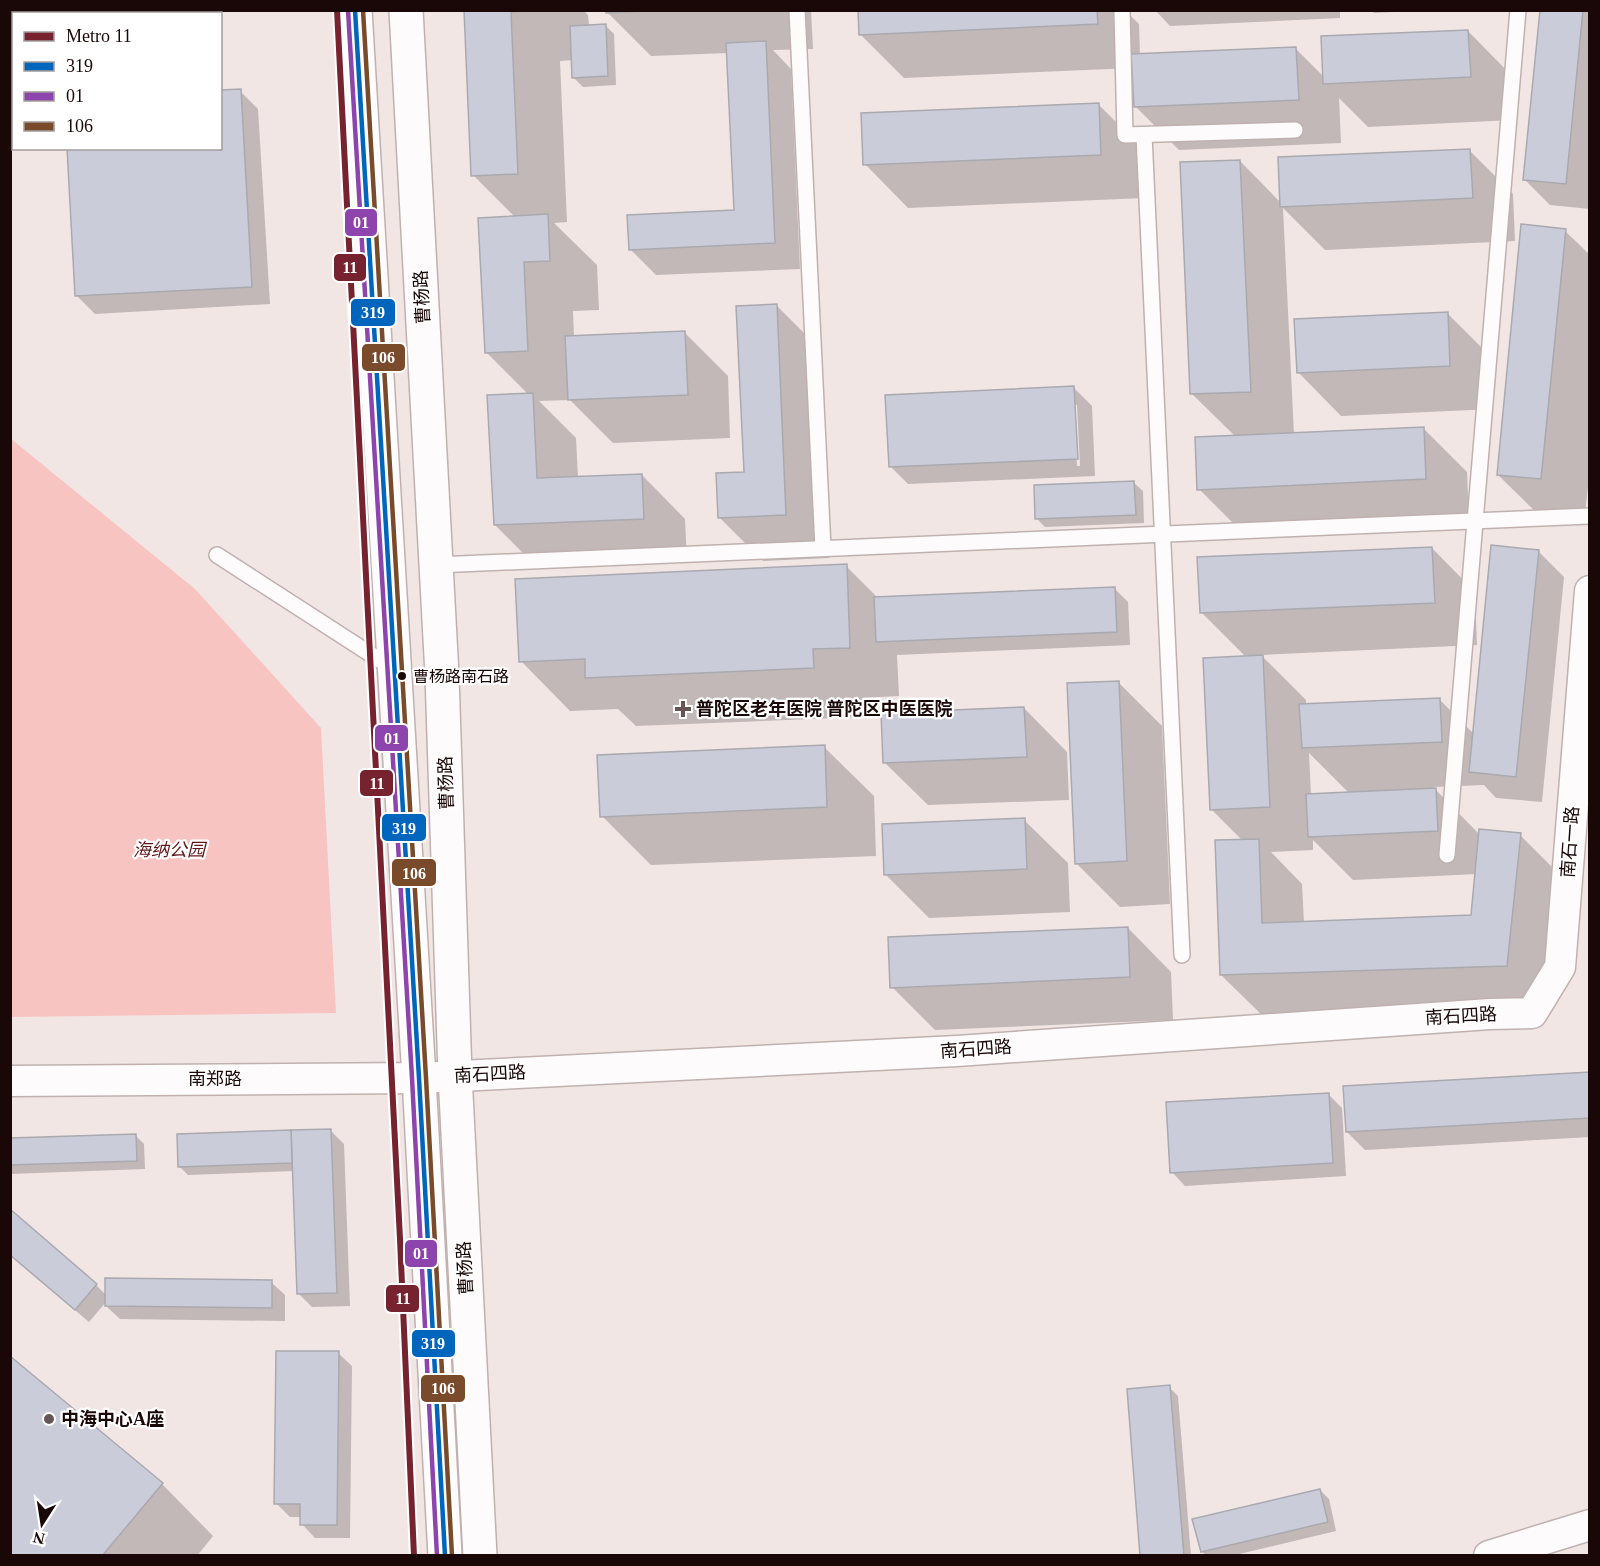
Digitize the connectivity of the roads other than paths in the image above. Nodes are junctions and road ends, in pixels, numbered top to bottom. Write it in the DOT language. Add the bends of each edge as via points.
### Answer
graph roads {
  1 [pos="355,10"];
  2 [pos="406,10"];
  3 [pos="797,10"];
  4 [pos="1122,10"];
  5 [pos="1518,10"];
  6 [pos="1295,130"];
  7 [pos="1144,135"];
  8 [pos="1590,516"];
  9 [pos="1475,520"];
  10 [pos="1162,534"];
  11 [pos="823,548"];
  12 [pos="217,555"];
  13 [pos="436,565"];
  14 [pos="1590,591"];
  15 [pos="395,670"];
  16 [pos="1447,855"];
  17 [pos="1182,955"];
  18 [pos="1532,1013"];
  19 [pos="455,1075"];
  20 [pos="419,1078"];
  21 [pos="10,1081"];
  22 [pos="1590,1525"];
  23 [pos="445,1556"];
  24 [pos="480,1556"];
  25 [pos="1489,1556"];
  1 -- 15 [label="main road, 曹杨路"];
  2 -- 13 [label="main road, 曹杨路"];
  3 -- 11 [label="lane"];
  4 -- 7 [label="lane" via="1125,135"];
  5 -- 9 [label="lane"];
  6 -- 7 [label="lane"];
  7 -- 10 [label="lane"];
  8 -- 9 [label="lane"];
  9 -- 10 [label="lane"];
  9 -- 16 [label="lane"];
  10 -- 11 [label="lane"];
  10 -- 17 [label="lane"];
  11 -- 13 [label="lane"];
  12 -- 15 [label="lane"];
  13 -- 19 [label="main road, 曹杨路"];
  14 -- 18 [label="street, 南石一路" via="1560,967"];
  15 -- 20 [label="main road, 曹杨路"];
  18 -- 19 [label="street, 南石四路" via="957,1051"];
  19 -- 20 [label="street, 南石四路"];
  19 -- 24 [label="main road, 曹杨路"];
  20 -- 21 [label="street, 南郑路"];
  20 -- 23 [label="main road, 曹杨路"];
  22 -- 25 [label="street"];
}
